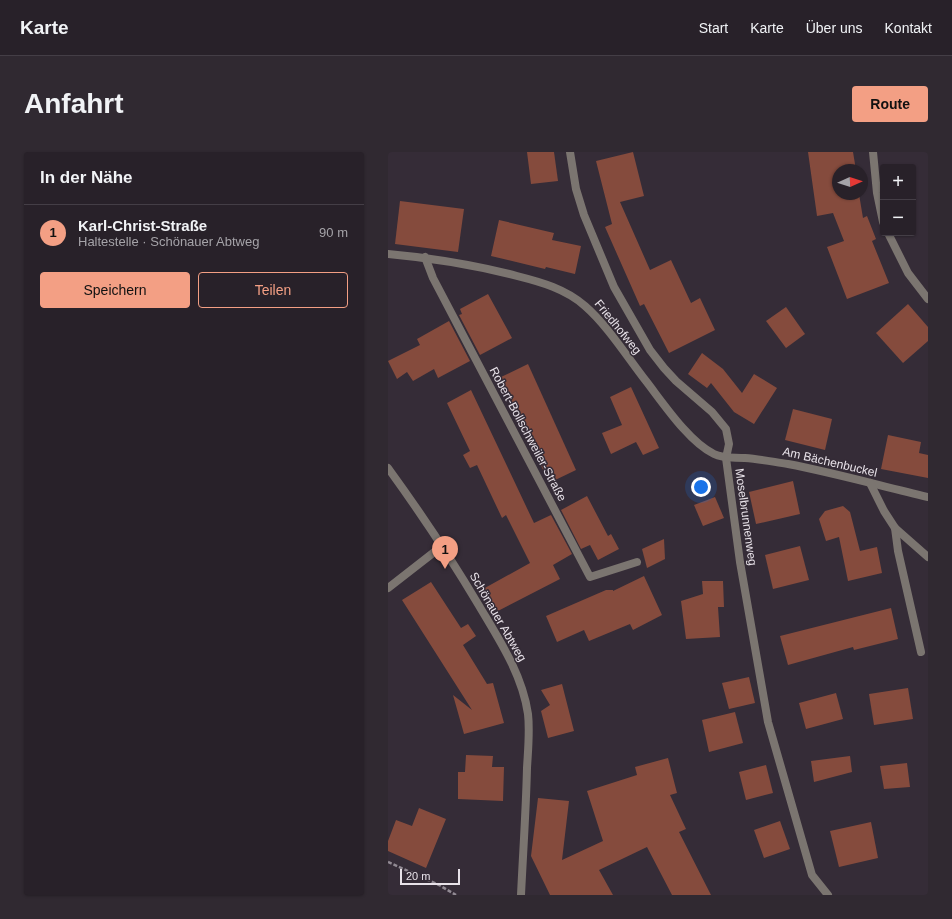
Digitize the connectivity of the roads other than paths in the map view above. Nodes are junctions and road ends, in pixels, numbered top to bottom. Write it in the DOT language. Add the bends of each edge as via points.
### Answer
graph roads {
  1 [pos="570,152"];
  2 [pos="874,152"];
  3 [pos="880,208"];
  4 [pos="890,236"];
  5 [pos="388,254"];
  6 [pos="425,257"];
  7 [pos="928,299"];
  8 [pos="726,458"];
  9 [pos="388,468"];
  10 [pos="870,484"];
  11 [pos="928,497"];
  12 [pos="895,528"];
  13 [pos="442,546"];
  14 [pos="928,557"];
  15 [pos="637,562"];
  16 [pos="388,588"];
  17 [pos="921,652"];
  18 [pos="520,895"];
  19 [pos="828,895"];
  1 -- 8 [label="street, Moselbrunnenweg" via="576,189 584,215 614,287 650,350 664,368 712,412 726,429 729,444"];
  2 -- 3 [label="street"];
  4 -- 7 [label="street" via="908,273"];
  5 -- 6 [label="street, Friedhofweg"];
  6 -- 8 [label="street, Friedhofweg" via="506,273 547,284 566,293 585,306 606,328 685,430 701,446"];
  6 -- 15 [label="street, Robert-Bollschweiler-Straße" via="433,278 590,577"];
  8 -- 10 [label="street, Am Bächenbuckel" via="788,464"];
  8 -- 19 [label="street, Moselbrunnenweg" via="740,562 768,722 812,875"];
  9 -- 13 [label="street, Schönauer Abtweg"];
  10 -- 11 [label="street, Am Bächenbuckel"];
  10 -- 12 [label="street"];
  12 -- 14 [label="street"];
  12 -- 17 [label="street"];
  13 -- 16 [label="street"];
  13 -- 18 [label="street, Schönauer Abtweg" via="501,642 524,694 528,715 527,797"];
}
